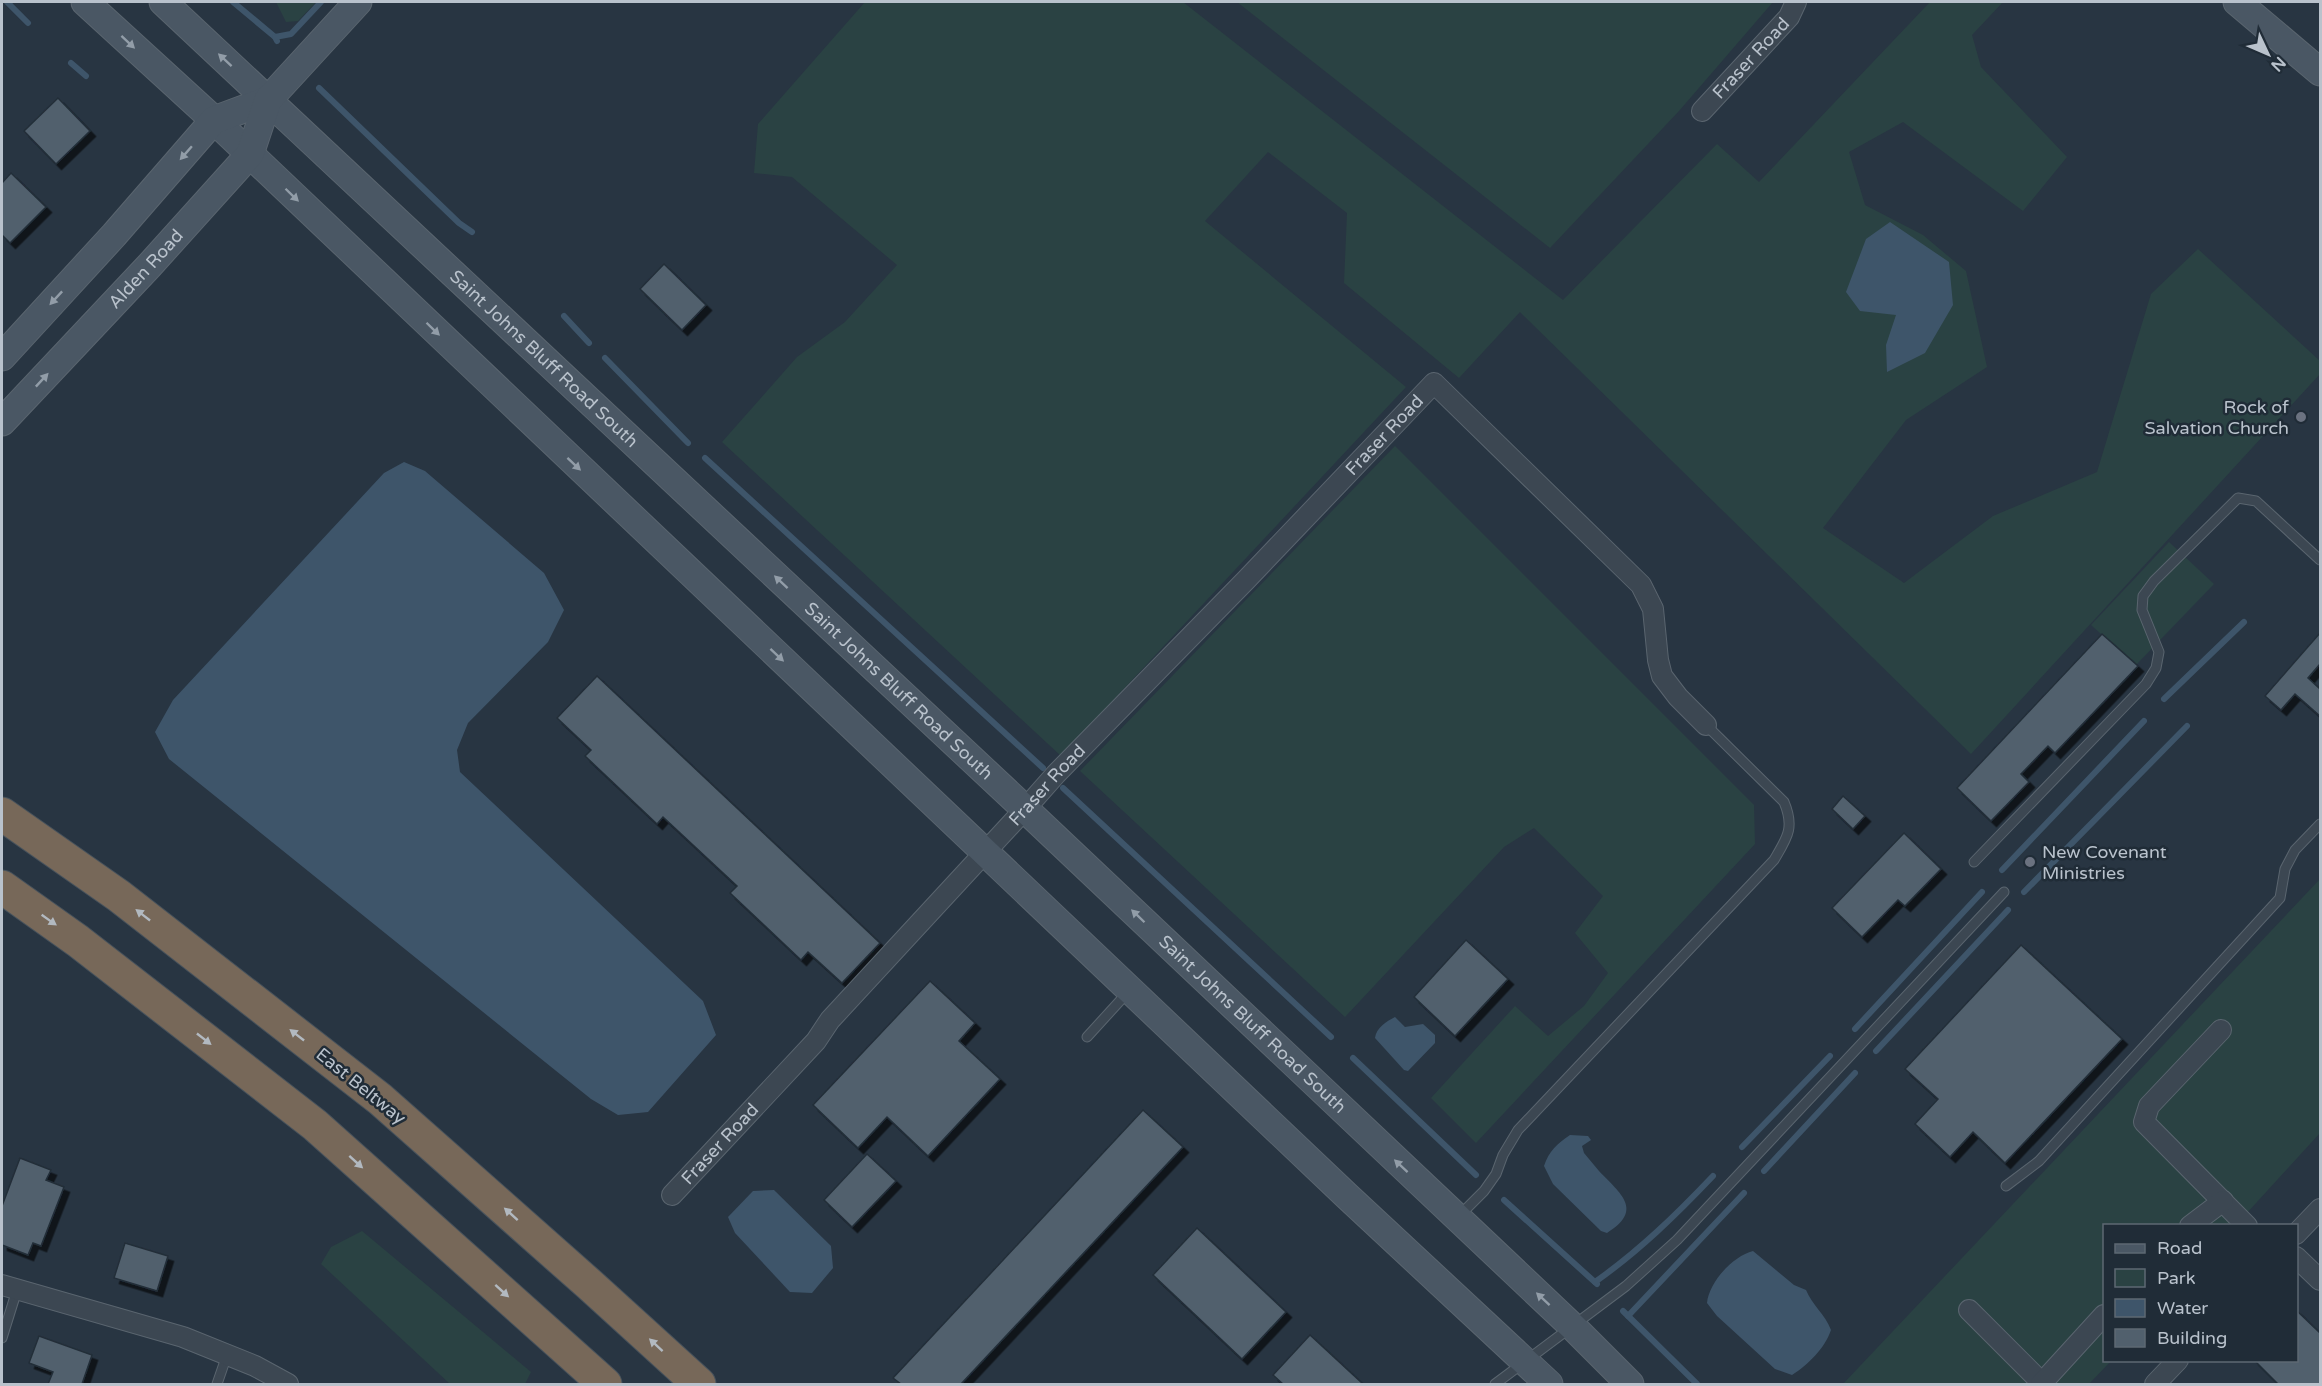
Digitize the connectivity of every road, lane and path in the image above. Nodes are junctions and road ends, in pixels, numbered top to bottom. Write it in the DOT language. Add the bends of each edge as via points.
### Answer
graph roads {
  1 [pos="85,2"];
  2 [pos="163,2"];
  3 [pos="358,2"];
  4 [pos="1796,2"];
  5 [pos="2237,2"];
  6 [pos="2320,72"];
  7 [pos="268,100"];
  8 [pos="1702,111"];
  9 [pos="214,120"];
  10 [pos="250,154"];
  11 [pos="2,357"];
  12 [pos="2,422"];
  13 [pos="2320,560"];
  14 [pos="1706,725"];
  15 [pos="1025,809"];
  16 [pos="2,814"];
  17 [pos="2320,824"];
  18 [pos="985,852"];
  19 [pos="1974,862"];
  20 [pos="2,887"];
  21 [pos="2004,892"];
  22 [pos="1131,990"];
  23 [pos="2221,1030"];
  24 [pos="1087,1037"];
  25 [pos="2006,1186"];
  26 [pos="672,1195"];
  27 [pos="2223,1201"];
  28 [pos="2320,1209"];
  29 [pos="1456,1218"];
  30 [pos="2193,1224"];
  31 [pos="2245,1224"];
  32 [pos="2298,1232"];
  33 [pos="2298,1259"];
  34 [pos="2320,1280"];
  35 [pos="9,1288"];
  36 [pos="1969,1310"];
  37 [pos="2103,1316"];
  38 [pos="1573,1327"];
  39 [pos="2,1338"];
  40 [pos="227,1355"];
  41 [pos="1525,1360"];
  42 [pos="2176,1362"];
  43 [pos="217,1384"];
  44 [pos="288,1384"];
  45 [pos="605,1384"];
  46 [pos="699,1384"];
  47 [pos="1495,1384"];
  48 [pos="1550,1384"];
  49 [pos="1630,1384"];
  50 [pos="2041,1384"];
  51 [pos="2155,1384"];
  1 -- 9 [label="main road, one-way"];
  7 -- 2 [label="main road, Saint Johns Bluff Road South, one-way"];
  3 -- 7 [label="main road, Alden Road"];
  4 -- 8 [label="street, Fraser Road" via="1789,17"];
  5 -- 6 [label="main road"];
  7 -- 9 [label="main road, Alden Road"];
  7 -- 10 [label="main road, Alden Road"];
  15 -- 7 [label="main road, Saint Johns Bluff Road South, one-way"];
  9 -- 10 [label="main road"];
  9 -- 11 [label="main road, Alden Road, one-way"];
  12 -- 10 [label="main road, Alden Road, one-way"];
  10 -- 18 [label="main road, one-way"];
  13 -- 19 [label="lane" via="2256,501 2238,498 2143,596 2142,610 2159,652 2156,668 2146,684"];
  14 -- 15 [label="street, Fraser Road" via="1662,676 1653,609 1641,585 1434,383"];
  14 -- 29 [label="lane" via="1784,802 1791,819 1785,842 1774,860 1518,1130 1496,1174"];
  15 -- 18 [label="street, Fraser Road"];
  29 -- 15 [label="main road, Saint Johns Bluff Road South, one-way"];
  46 -- 16 [label="highway, East Beltway, one-way" via="380,1099 118,896"];
  17 -- 25 [label="lane" via="2295,850 2285,869 2280,898 2039,1161"];
  18 -- 22 [label="main road"];
  18 -- 26 [label="street, Fraser Road"];
  20 -- 45 [label="highway, one-way" via="78,941 315,1125"];
  21 -- 38 [label="lane" via="1677,1240"];
  22 -- 24 [label="lane"];
  22 -- 41 [label="main road"];
  23 -- 27 [label="street" via="2149,1106 2144,1122"];
  27 -- 30 [label="street"];
  27 -- 31 [label="street"];
  28 -- 32 [label="street"];
  38 -- 29 [label="main road, Saint Johns Bluff Road South, one-way"];
  33 -- 34 [label="street"];
  35 -- 39 [label="lane"];
  35 -- 40 [label="street" via="183,1337"];
  36 -- 50 [label="street"];
  37 -- 50 [label="street"];
  38 -- 41 [label="lane"];
  38 -- 49 [label="main road, Saint Johns Bluff Road South"];
  40 -- 43 [label="lane"];
  40 -- 44 [label="street"];
  41 -- 47 [label="lane"];
  41 -- 48 [label="main road"];
  42 -- 51 [label="street"];
}
